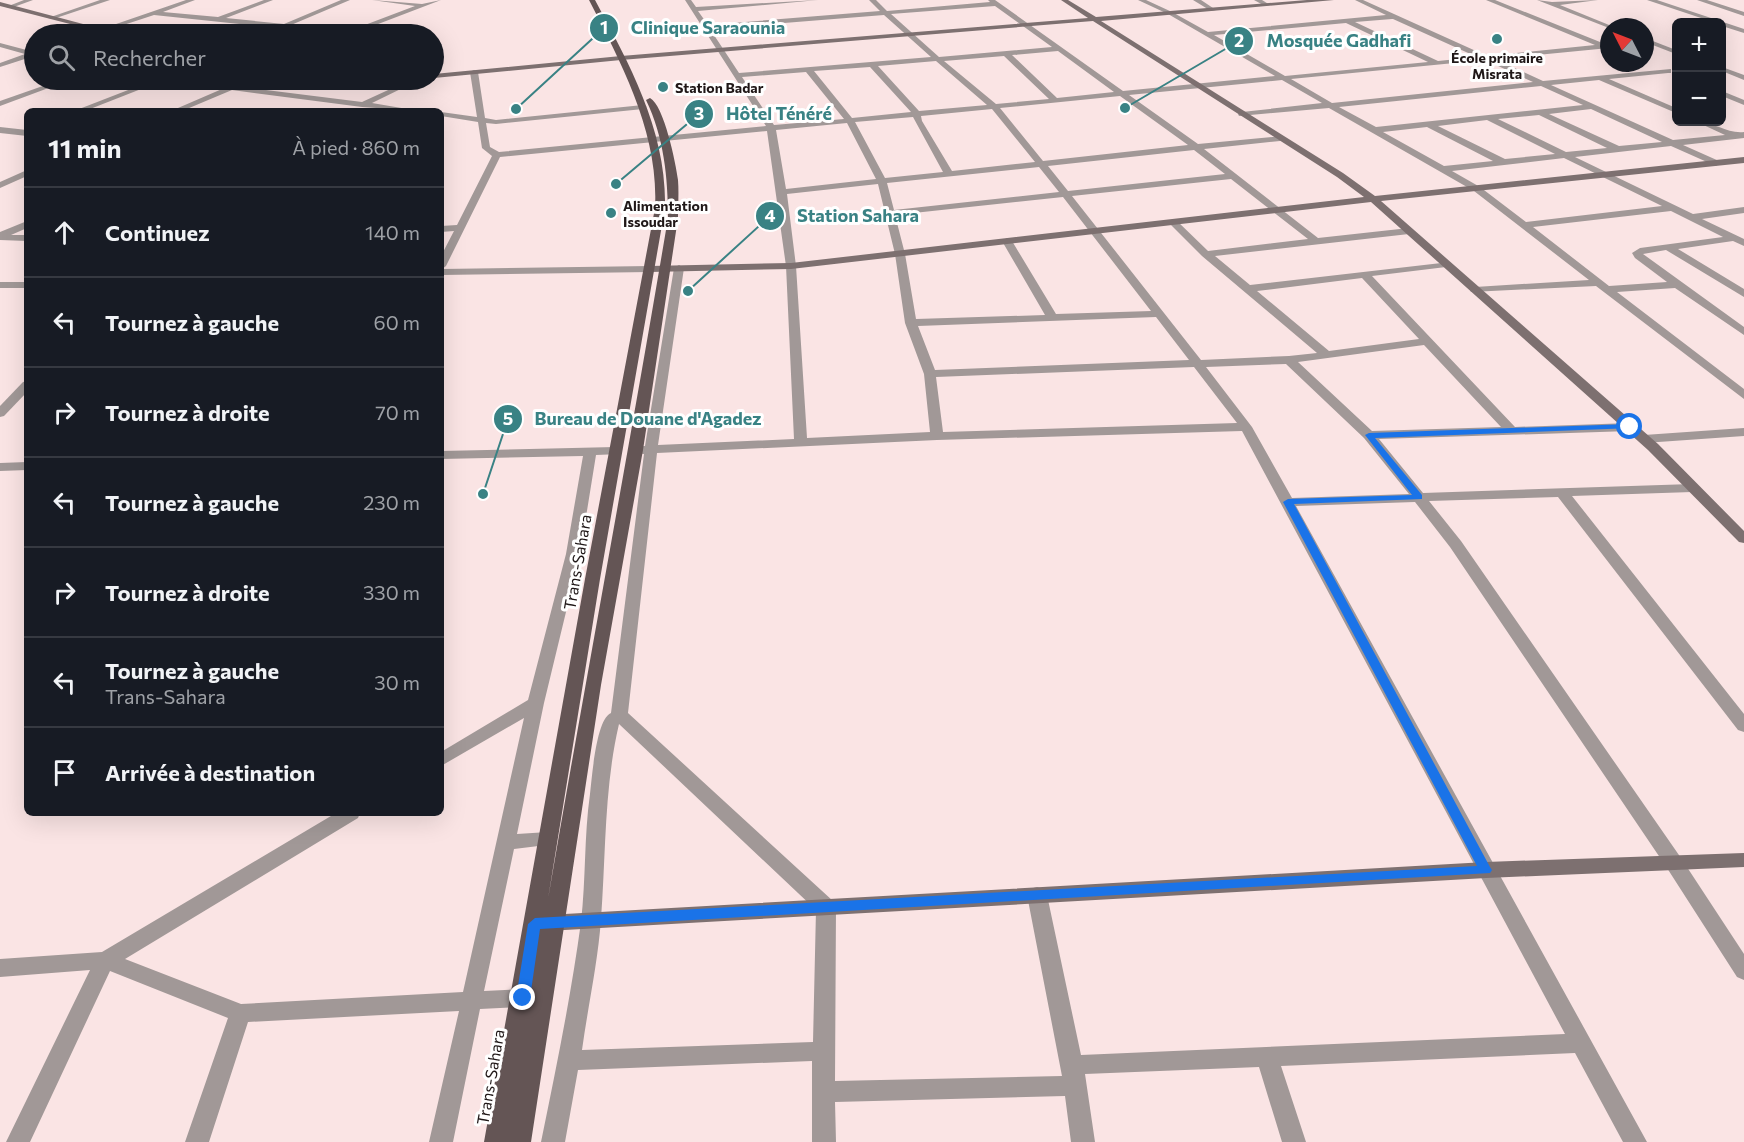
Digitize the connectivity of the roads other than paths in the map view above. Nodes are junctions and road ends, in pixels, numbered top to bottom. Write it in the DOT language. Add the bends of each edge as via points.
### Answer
graph roads {
  1 [pos="30,0"];
  2 [pos="107,0"];
  3 [pos="192,0"];
  4 [pos="270,0"];
  5 [pos="347,0"];
  6 [pos="375,0"];
  7 [pos="438,0"];
  8 [pos="688,0"];
  9 [pos="815,0"];
  10 [pos="872,0"];
  11 [pos="1064,0"];
  12 [pos="1141,0"];
  13 [pos="1196,0"];
  14 [pos="1257,0"];
  15 [pos="1331,0"];
  16 [pos="1358,0"];
  17 [pos="1489,0"];
  18 [pos="1540,0"];
  19 [pos="1595,0"];
  20 [pos="1650,0"];
  21 [pos="1700,0"];
  22 [pos="993,2"];
  23 [pos="599,3"];
  24 [pos="0,4"];
  25 [pos="1551,4"];
  26 [pos="424,5"];
  27 [pos="1267,5"];
  28 [pos="9,7"];
  29 [pos="694,9"];
  30 [pos="1213,10"];
  31 [pos="154,13"];
  32 [pos="885,13"];
  33 [pos="1170,13"];
  34 [pos="1744,14"];
  35 [pos="1395,17"];
  36 [pos="51,18"];
  37 [pos="1705,18"];
  38 [pos="215,20"];
  39 [pos="1093,20"];
  40 [pos="1347,21"];
  41 [pos="1600,23"];
  42 [pos="75,24"];
  43 [pos="122,24"];
  44 [pos="259,24"];
  45 [pos="287,24"];
  46 [pos="374,24"];
  47 [pos="1026,25"];
  48 [pos="1726,25"];
  49 [pos="706,27"];
  50 [pos="1744,32"];
  51 [pos="1207,34"];
  52 [pos="1726,34"];
  53 [pos="909,35"];
  54 [pos="1668,41"];
  55 [pos="1654,42"];
  56 [pos="1600,44"];
  57 [pos="1654,44"];
  58 [pos="0,45"];
  59 [pos="1600,48"];
  60 [pos="1060,49"];
  61 [pos="722,50"];
  62 [pos="1672,50"];
  63 [pos="24,53"];
  64 [pos="1005,53"];
  65 [pos="24,58"];
  66 [pos="626,58"];
  67 [pos="937,59"];
  68 [pos="1488,59"];
  69 [pos="873,64"];
  70 [pos="1439,64"];
  71 [pos="0,65"];
  72 [pos="1654,66"];
  73 [pos="809,70"];
  74 [pos="1668,71"];
  75 [pos="1726,71"];
  76 [pos="474,72"];
  77 [pos="1672,73"];
  78 [pos="444,75"];
  79 [pos="739,75"];
  80 [pos="1600,78"];
  81 [pos="1744,78"];
  82 [pos="1287,79"];
  83 [pos="1543,84"];
  84 [pos="1198,86"];
  85 [pos="38,90"];
  86 [pos="134,90"];
  87 [pos="224,90"];
  88 [pos="254,90"];
  89 [pos="393,90"];
  90 [pos="1120,93"];
  91 [pos="1726,95"];
  92 [pos="1744,97"];
  93 [pos="1733,98"];
  94 [pos="1054,99"];
  95 [pos="644,102"];
  96 [pos="1744,103"];
  97 [pos="0,104"];
  98 [pos="362,104"];
  99 [pos="994,105"];
  100 [pos="1332,105"];
  101 [pos="1592,106"];
  102 [pos="86,108"];
  103 [pos="182,108"];
  104 [pos="354,108"];
  105 [pos="392,108"];
  106 [pos="1672,109"];
  107 [pos="1540,112"];
  108 [pos="444,114"];
  109 [pos="917,114"];
  110 [pos="1242,114"];
  111 [pos="1489,118"];
  112 [pos="482,119"];
  113 [pos="850,121"];
  114 [pos="1428,124"];
  115 [pos="1712,126"];
  116 [pos="771,127"];
  117 [pos="0,130"];
  118 [pos="1375,130"];
  119 [pos="24,132"];
  120 [pos="1740,136"];
  121 [pos="659,138"];
  122 [pos="1280,138"];
  123 [pos="1673,143"];
  124 [pos="1196,147"];
  125 [pos="1617,149"];
  126 [pos="497,155"];
  127 [pos="1567,155"];
  128 [pos="1744,160"];
  129 [pos="1504,162"];
  130 [pos="1716,163"];
  131 [pos="1040,164"];
  132 [pos="1442,169"];
  133 [pos="24,174"];
  134 [pos="949,174"];
  135 [pos="1609,175"];
  136 [pos="0,176"];
  137 [pos="1234,176"];
  138 [pos="16,178"];
  139 [pos="882,181"];
  140 [pos="0,185"];
  141 [pos="1477,189"];
  142 [pos="782,192"];
  143 [pos="1065,195"];
  144 [pos="1373,199"];
  145 [pos="1674,208"];
  146 [pos="1277,209"];
  147 [pos="1744,210"];
  148 [pos="889,213"];
  149 [pos="1693,217"];
  150 [pos="1172,222"];
  151 [pos="24,225"];
  152 [pos="1525,225"];
  153 [pos="461,228"];
  154 [pos="444,229"];
  155 [pos="1095,230"];
  156 [pos="1409,231"];
  157 [pos="0,237"];
  158 [pos="24,238"];
  159 [pos="1741,239"];
  160 [pos="1007,241"];
  161 [pos="1317,242"];
  162 [pos="1668,246"];
  163 [pos="900,254"];
  164 [pos="1206,254"];
  165 [pos="444,260"];
  166 [pos="1446,264"];
  167 [pos="791,266"];
  168 [pos="672,268"];
  169 [pos="650,269"];
  170 [pos="444,272"];
  171 [pos="1365,274"];
  172 [pos="0,285"];
  173 [pos="24,285"];
  174 [pos="1677,285"];
  175 [pos="1603,286"];
  176 [pos="1248,289"];
  177 [pos="1475,290"];
  178 [pos="1744,294"];
  179 [pos="1158,314"];
  180 [pos="1051,316"];
  181 [pos="912,323"];
  182 [pos="1744,332"];
  183 [pos="1428,341"];
  184 [pos="1326,354"];
  185 [pos="1289,360"];
  186 [pos="1200,364"];
  187 [pos="930,374"];
  188 [pos="22,395"];
  189 [pos="1744,395"];
  190 [pos="0,413"];
  191 [pos="1246,427"];
  192 [pos="1630,427"];
  193 [pos="1512,430"];
  194 [pos="1744,432"];
  195 [pos="1369,435"];
  196 [pos="937,436"];
  197 [pos="1644,439"];
  198 [pos="801,444"];
  199 [pos="636,450"];
  200 [pos="652,450"];
  201 [pos="615,451"];
  202 [pos="590,452"];
  203 [pos="444,456"];
  204 [pos="24,466"];
  205 [pos="0,467"];
  206 [pos="1692,488"];
  207 [pos="1561,492"];
  208 [pos="1418,497"];
  209 [pos="1288,502"];
  210 [pos="1744,540"];
  211 [pos="536,703"];
  212 [pos="619,716"];
  213 [pos="1744,726"];
  214 [pos="444,758"];
  215 [pos="346,816"];
  216 [pos="548,839"];
  217 [pos="506,842"];
  218 [pos="1744,860"];
  219 [pos="1674,863"];
  220 [pos="1486,870"];
  221 [pos="1037,896"];
  222 [pos="826,907"];
  223 [pos="591,920"];
  224 [pos="555,922"];
  225 [pos="535,924"];
  226 [pos="105,960"];
  227 [pos="0,968"];
  228 [pos="1744,971"];
  229 [pos="523,998"];
  230 [pos="472,1001"];
  231 [pos="240,1013"];
  232 [pos="1581,1043"];
  233 [pos="825,1052"];
  234 [pos="1267,1056"];
  235 [pos="569,1060"];
  236 [pos="1073,1076"];
  237 [pos="823,1092"];
  238 [pos="18,1142"];
  239 [pos="197,1142"];
  240 [pos="441,1142"];
  241 [pos="496,1142"];
  242 [pos="519,1142"];
  243 [pos="553,1142"];
  244 [pos="824,1142"];
  245 [pos="1083,1142"];
  246 [pos="1294,1142"];
  247 [pos="1635,1142"];
  1 -- 28 [label="street"];
  2 -- 36 [label="street"];
  3 -- 31 [label="street"];
  4 -- 38 [label="street"];
  5 -- 45 [label="street"];
  6 -- 26 [label="street"];
  7 -- 26 [label="street"];
  8 -- 29 [label="street"];
  9 -- 29 [label="street"];
  10 -- 32 [label="street"];
  11 -- 39 [label="street"];
  12 -- 33 [label="street"];
  13 -- 30 [label="street"];
  14 -- 27 [label="street"];
  15 -- 27 [label="street"];
  16 -- 35 [label="street"];
  17 -- 56 [label="street"];
  18 -- 25 [label="street"];
  19 -- 25 [label="street"];
  20 -- 37 [label="street"];
  21 -- 34 [label="street"];
  22 -- 32 [label="street"];
  22 -- 47 [label="street"];
  23 -- 66 [label="main road, Trans-Sahara"];
  24 -- 28 [label="street"];
  25 -- 41 [label="street"];
  26 -- 46 [label="street"];
  27 -- 30 [label="street"];
  28 -- 36 [label="street"];
  29 -- 49 [label="street"];
  30 -- 33 [label="street"];
  31 -- 38 [label="street"];
  31 -- 43 [label="street"];
  32 -- 49 [label="street"];
  32 -- 53 [label="street"];
  33 -- 39 [label="street"];
  33 -- 51 [label="street"];
  35 -- 40 [label="street"];
  35 -- 68 [label="street"];
  36 -- 42 [label="street"];
  38 -- 44 [label="street"];
  39 -- 47 [label="street"];
  39 -- 84 [label="street"];
  40 -- 51 [label="street"];
  40 -- 70 [label="street"];
  47 -- 53 [label="street"];
  47 -- 60 [label="street"];
  48 -- 50 [label="street"];
  49 -- 61 [label="street"];
  50 -- 52 [label="street"];
  51 -- 82 [label="street"];
  53 -- 61 [label="street"];
  53 -- 67 [label="street"];
  54 -- 55 [label="street"];
  57 -- 62 [label="street"];
  58 -- 63 [label="street"];
  59 -- 68 [label="street"];
  60 -- 64 [label="street"];
  60 -- 90 [label="street"];
  61 -- 66 [label="street"];
  61 -- 79 [label="street"];
  64 -- 67 [label="street"];
  64 -- 94 [label="street"];
  65 -- 71 [label="street"];
  66 -- 76 [label="street"];
  66 -- 95 [label="main road, Trans-Sahara"];
  67 -- 69 [label="street"];
  67 -- 99 [label="street"];
  68 -- 70 [label="street"];
  68 -- 83 [label="street"];
  69 -- 73 [label="street"];
  69 -- 109 [label="street"];
  70 -- 82 [label="street"];
  72 -- 74 [label="street"];
  73 -- 79 [label="street"];
  73 -- 113 [label="street"];
  74 -- 77 [label="street"];
  74 -- 80 [label="street"];
  75 -- 81 [label="street"];
  76 -- 78 [label="street"];
  76 -- 112 [label="street"];
  79 -- 116 [label="street"];
  80 -- 83 [label="street"];
  80 -- 106 [label="street"];
  82 -- 84 [label="street"];
  82 -- 100 [label="street"];
  83 -- 100 [label="street"];
  83 -- 101 [label="street"];
  84 -- 90 [label="street"];
  84 -- 110 [label="street"];
  85 -- 97 [label="street"];
  86 -- 102 [label="street"];
  87 -- 103 [label="street"];
  88 -- 98 [label="street"];
  89 -- 98 [label="street"];
  90 -- 94 [label="street"];
  90 -- 124 [label="street"];
  91 -- 93 [label="street"];
  92 -- 93 [label="street"];
  93 -- 96 [label="street"];
  94 -- 99 [label="street"];
  95 -- 112 [label="street" via="496,122"];
  95 -- 121 [label="main road, Trans-Sahara"];
  98 -- 104 [label="street"];
  98 -- 105 [label="street"];
  99 -- 109 [label="street"];
  99 -- 131 [label="street"];
  100 -- 110 [label="street"];
  100 -- 118 [label="street"];
  101 -- 107 [label="street"];
  101 -- 123 [label="street"];
  107 -- 111 [label="street"];
  107 -- 125 [label="street"];
  108 -- 112 [label="street"];
  109 -- 113 [label="street"];
  109 -- 134 [label="street"];
  110 -- 122 [label="street"];
  111 -- 114 [label="street"];
  111 -- 127 [label="street"];
  112 -- 126 [label="street" via="486,148"];
  113 -- 116 [label="street"];
  113 -- 139 [label="street"];
  114 -- 118 [label="street"];
  114 -- 129 [label="street"];
  115 -- 120 [label="street"];
  116 -- 121 [label="street"];
  116 -- 142 [label="street"];
  117 -- 119 [label="street"];
  118 -- 132 [label="street"];
  120 -- 123 [label="street"];
  121 -- 126 [label="street"];
  121 -- 168 [label="main road, Trans-Sahara" via="673,179"];
  121 -- 169 [label="main road, Trans-Sahara" via="660,198"];
  122 -- 124 [label="street"];
  122 -- 144 [label="street"];
  123 -- 125 [label="street"];
  123 -- 130 [label="street"];
  124 -- 131 [label="street"];
  124 -- 137 [label="street"];
  125 -- 127 [label="street"];
  126 -- 153 [label="street"];
  127 -- 129 [label="street"];
  127 -- 135 [label="street"];
  128 -- 130 [label="street"];
  129 -- 132 [label="street"];
  130 -- 135 [label="street"];
  131 -- 134 [label="street"];
  131 -- 143 [label="street"];
  132 -- 141 [label="street"];
  133 -- 138 [label="street"];
  134 -- 139 [label="street"];
  135 -- 141 [label="street"];
  135 -- 145 [label="street"];
  136 -- 138 [label="street"];
  137 -- 143 [label="street"];
  137 -- 146 [label="street"];
  138 -- 140 [label="street"];
  139 -- 142 [label="street"];
  139 -- 148 [label="street"];
  141 -- 144 [label="street"];
  141 -- 152 [label="street"];
  142 -- 167 [label="street"];
  143 -- 148 [label="street"];
  143 -- 155 [label="street"];
  144 -- 146 [label="street"];
  144 -- 156 [label="street"];
  145 -- 149 [label="street"];
  145 -- 152 [label="street"];
  146 -- 150 [label="street"];
  146 -- 161 [label="street"];
  147 -- 149 [label="street"];
  148 -- 163 [label="street"];
  149 -- 159 [label="street"];
  150 -- 155 [label="street"];
  150 -- 164 [label="street"];
  151 -- 157 [label="street"];
  152 -- 175 [label="street"];
  153 -- 154 [label="street"];
  153 -- 165 [label="street"];
  155 -- 160 [label="street"];
  155 -- 179 [label="street"];
  156 -- 161 [label="street"];
  156 -- 166 [label="street"];
  157 -- 158 [label="street"];
  159 -- 162 [label="street"];
  160 -- 163 [label="street"];
  160 -- 180 [label="street"];
  161 -- 164 [label="street"];
  162 -- 174 [label="street" via="1637,253"];
  162 -- 178 [label="street"];
  163 -- 167 [label="street"];
  163 -- 181 [label="street"];
  164 -- 176 [label="street"];
  166 -- 171 [label="street"];
  166 -- 177 [label="street"];
  167 -- 168 [label="street"];
  167 -- 198 [label="street"];
  168 -- 169 [label="street"];
  168 -- 199 [label="main road, Trans-Sahara" via="657,310"];
  168 -- 200 [label="street" via="670,316"];
  169 -- 170 [label="street"];
  169 -- 201 [label="main road, Trans-Sahara"];
  171 -- 176 [label="street"];
  171 -- 183 [label="street"];
  172 -- 173 [label="street"];
  174 -- 175 [label="street"];
  174 -- 182 [label="street"];
  175 -- 177 [label="street"];
  175 -- 189 [label="street"];
  176 -- 184 [label="street"];
  177 -- 192 [label="street"];
  179 -- 180 [label="street"];
  179 -- 186 [label="street"];
  180 -- 181 [label="street"];
  181 -- 187 [label="street"];
  183 -- 184 [label="street"];
  183 -- 193 [label="street"];
  184 -- 185 [label="street"];
  185 -- 186 [label="street"];
  185 -- 195 [label="street"];
  186 -- 187 [label="street"];
  186 -- 191 [label="street"];
  187 -- 196 [label="street"];
  188 -- 190 [label="street"];
  191 -- 196 [label="street"];
  191 -- 209 [label="street"];
  192 -- 193 [label="street"];
  192 -- 197 [label="street"];
  193 -- 195 [label="street"];
  194 -- 197 [label="street"];
  195 -- 208 [label="street"];
  196 -- 198 [label="street"];
  197 -- 206 [label="street"];
  198 -- 200 [label="street"];
  199 -- 200 [label="street"];
  199 -- 224 [label="main road, Trans-Sahara"];
  200 -- 212 [label="street"];
  201 -- 202 [label="street"];
  201 -- 216 [label="main road, Trans-Sahara"];
  202 -- 203 [label="street"];
  202 -- 211 [label="street" via="573,554"];
  204 -- 205 [label="street"];
  206 -- 207 [label="street"];
  206 -- 210 [label="street"];
  207 -- 208 [label="street"];
  207 -- 213 [label="street"];
  208 -- 209 [label="street"];
  208 -- 219 [label="street" via="1456,544"];
  209 -- 220 [label="street"];
  211 -- 214 [label="street"];
  211 -- 217 [label="street"];
  212 -- 222 [label="street"];
  212 -- 223 [label="street" via="612,719 596,815"];
  215 -- 226 [label="street"];
  216 -- 217 [label="street"];
  216 -- 225 [label="main road, Trans-Sahara"];
  217 -- 230 [label="street"];
  218 -- 219 [label="street"];
  219 -- 220 [label="street"];
  219 -- 228 [label="street"];
  220 -- 221 [label="street"];
  220 -- 232 [label="street"];
  221 -- 222 [label="street"];
  221 -- 236 [label="street"];
  222 -- 223 [label="street"];
  222 -- 233 [label="street"];
  223 -- 224 [label="street"];
  223 -- 235 [label="street"];
  224 -- 225 [label="street"];
  224 -- 242 [label="main road, Trans-Sahara"];
  225 -- 229 [label="main road, Trans-Sahara"];
  226 -- 227 [label="street"];
  226 -- 231 [label="street"];
  226 -- 238 [label="street"];
  229 -- 230 [label="street"];
  229 -- 241 [label="main road, Trans-Sahara"];
  230 -- 231 [label="street"];
  230 -- 240 [label="street"];
  231 -- 239 [label="street"];
  232 -- 234 [label="street"];
  232 -- 247 [label="street"];
  233 -- 235 [label="street"];
  233 -- 237 [label="street"];
  234 -- 236 [label="street"];
  234 -- 246 [label="street"];
  235 -- 243 [label="street"];
  236 -- 237 [label="street"];
  236 -- 245 [label="street"];
  237 -- 244 [label="street"];
}
